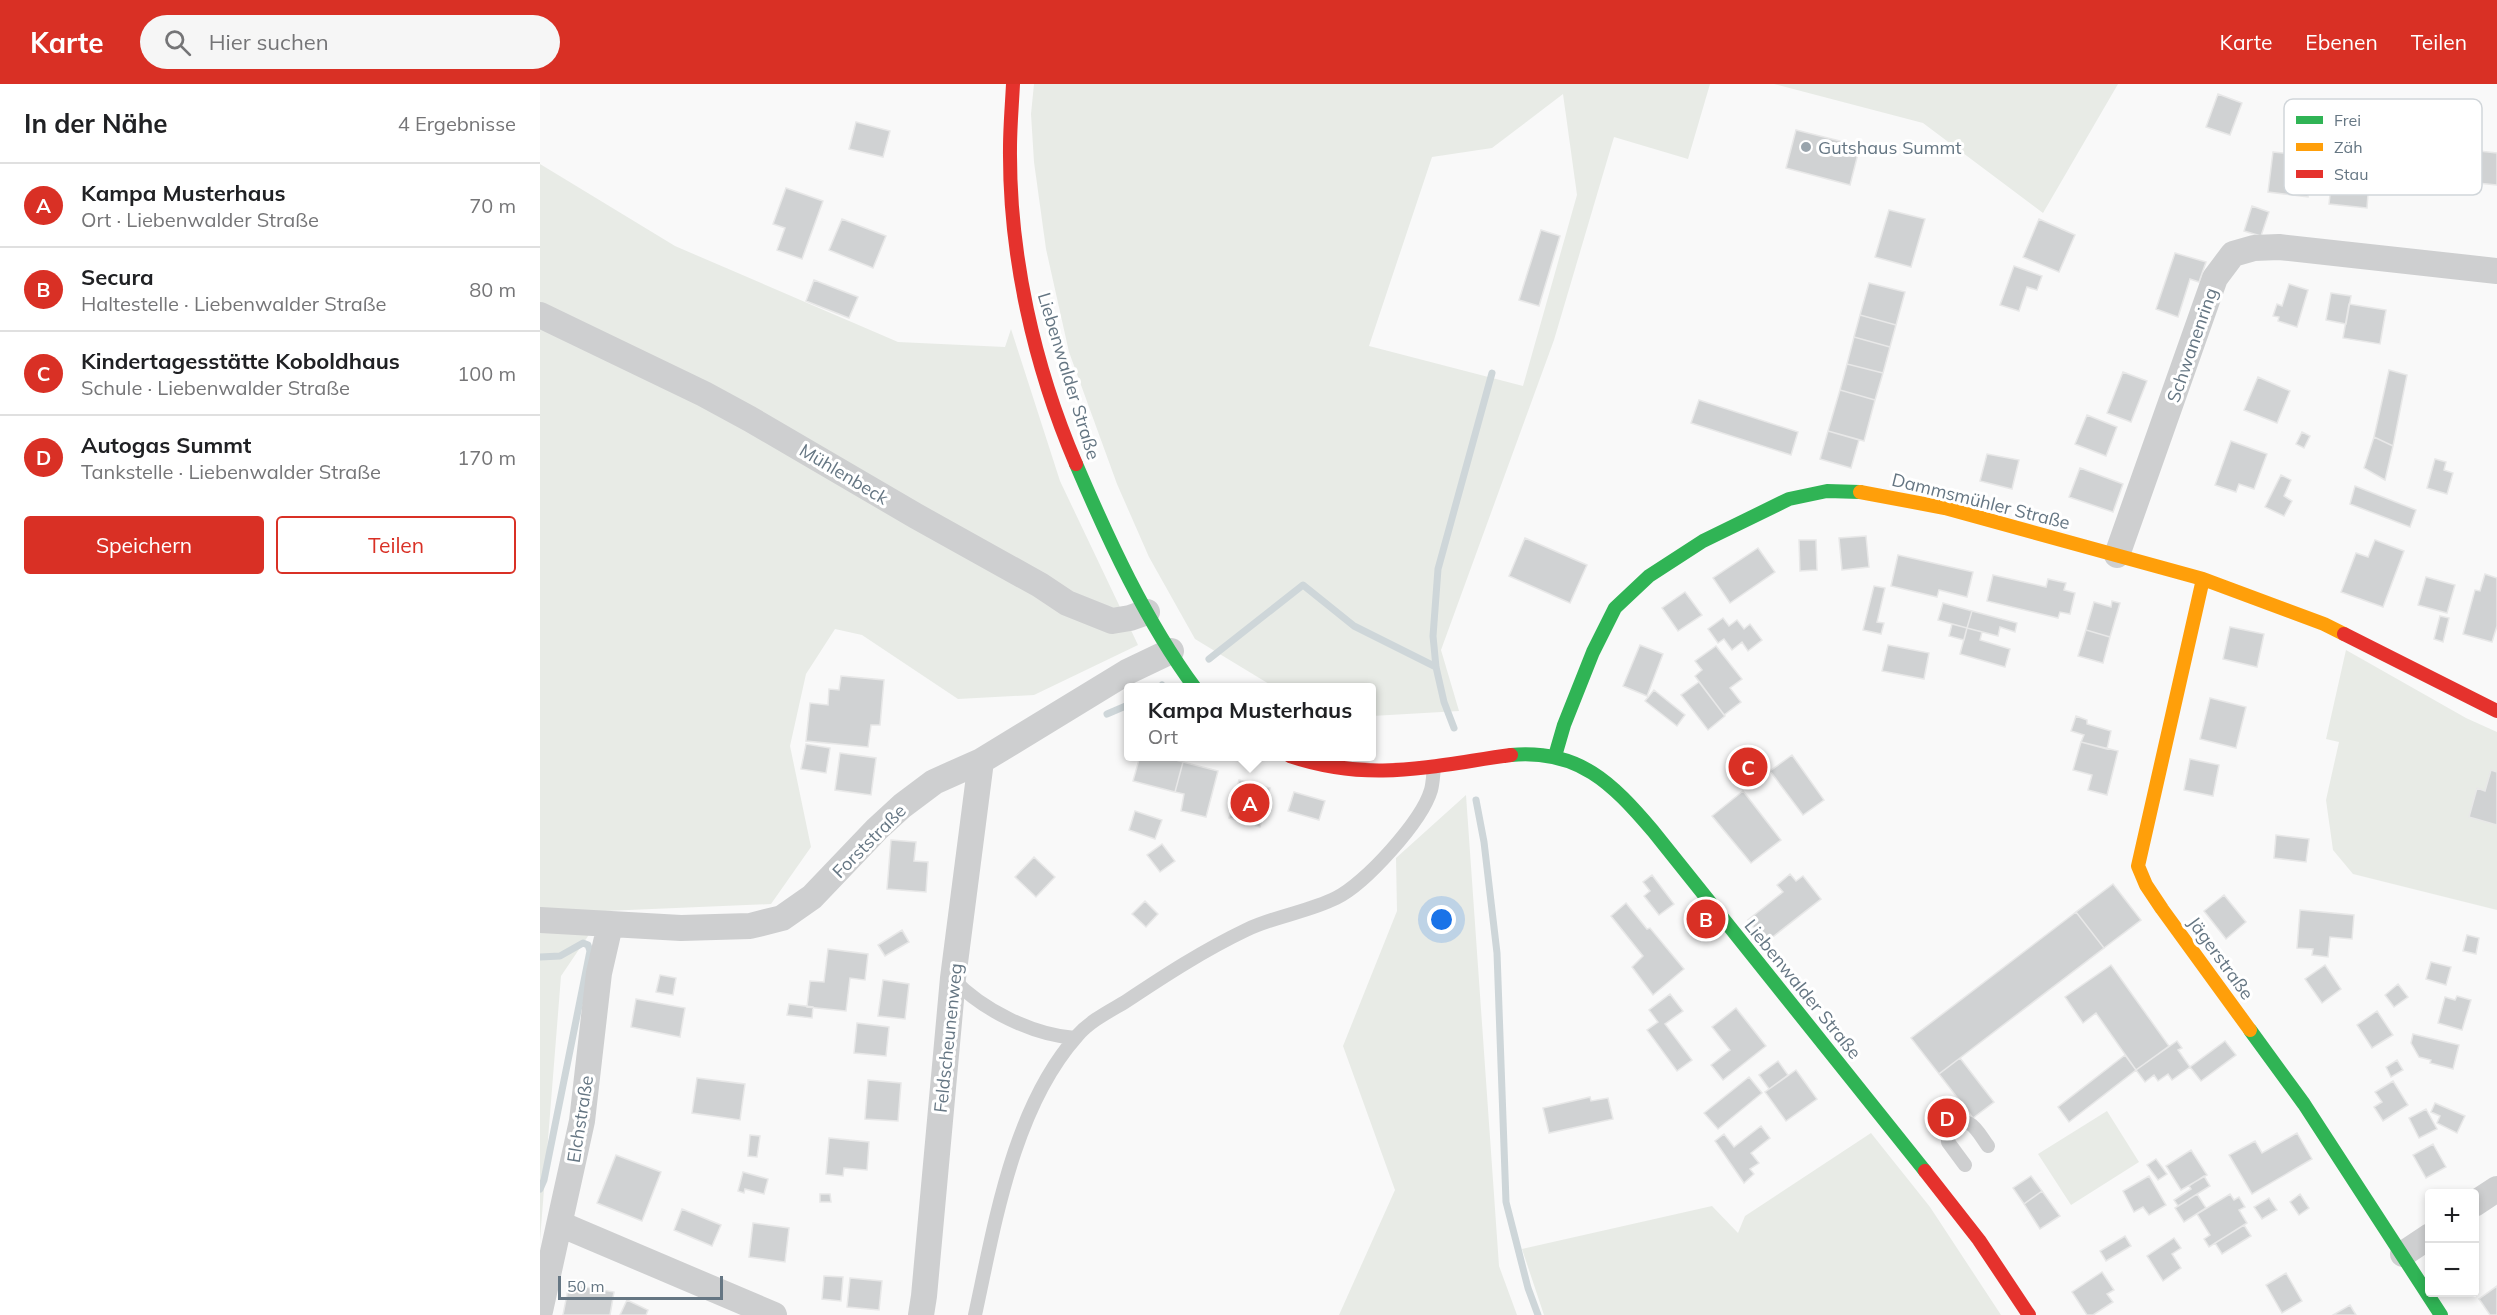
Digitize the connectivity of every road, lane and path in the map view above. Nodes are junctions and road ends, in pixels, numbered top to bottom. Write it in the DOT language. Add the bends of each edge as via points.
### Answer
graph roads {
  1 [pos="1013,84"];
  2 [pos="2497,272"];
  3 [pos="540,315"];
  4 [pos="2117,555"];
  5 [pos="2203,579"];
  6 [pos="1147,612"];
  7 [pos="1171,651"];
  8 [pos="1192,683"];
  9 [pos="2497,711"];
  10 [pos="1555,756"];
  11 [pos="981,761"];
  12 [pos="1308,761"];
  13 [pos="1434,768"];
  14 [pos="540,920"];
  15 [pos="610,925"];
  16 [pos="953,978"];
  17 [pos="1075,1038"];
  18 [pos="1988,1146"];
  19 [pos="1965,1165"];
  20 [pos="2497,1189"];
  21 [pos="2479,1201"];
  22 [pos="560,1224"];
  23 [pos="2425,1239"];
  24 [pos="2403,1254"];
  25 [pos="540,1311"];
  26 [pos="774,1315"];
  27 [pos="921,1315"];
  28 [pos="975,1315"];
  29 [pos="2029,1315"];
  30 [pos="2441,1315"];
  1 -- 6 [label="street, Liebenwalder Straße" via="1009,152 1013,228 1030,320 1068,444"];
  2 -- 4 [label="street, Schwanenring" via="2279,247 2233,254 2216,278"];
  3 -- 6 [label="street, Mühlenbeck" via="750,419 1066,603 1112,621"];
  4 -- 5 [label="street, Dammsmühler Straße"];
  4 -- 10 [label="street, Dammsmühler Straße" via="1945,508 1870,492 1827,491 1789,499 1703,541 1649,576 1615,608 1593,652"];
  5 -- 9 [label="street, Dammsmühler Straße" via="2325,624"];
  5 -- 24 [label="street, Jägerstraße" via="2138,866 2162,909 2304,1104"];
  6 -- 7 [label="street, Liebenwalder Straße"];
  7 -- 8 [label="street, Liebenwalder Straße"];
  7 -- 11 [label="street, Forststraße" via="1127,672"];
  10 -- 13 [label="street, Liebenwalder Straße" via="1520,754"];
  10 -- 29 [label="street, Liebenwalder Straße" via="1597,775 1626,799 1937,1185"];
  11 -- 15 [label="street, Forststraße" via="934,782 902,806 812,897 782,918 750,926"];
  11 -- 16 [label="street, Feldscheunenweg"];
  12 -- 13 [label="street, Liebenwalder Straße" via="1339,770"];
  13 -- 17 [label="lane" via="1431,790 1420,813 1367,876 1337,897 1238,934 1151,985"];
  14 -- 15 [label="street, Forststraße"];
  15 -- 22 [label="street, Elchstraße" via="599,973 582,1121"];
  16 -- 17 [label="lane" via="964,991 1019,1024 1055,1037"];
  16 -- 27 [label="street, Feldscheunenweg"];
  17 -- 28 [label="lane" via="1045,1082 1019,1139 996,1215"];
  18 -- 19 [label="lane" via="1973,1125 1957,1122 1950,1128 1948,1142"];
  20 -- 21 [label="street"];
  22 -- 25 [label="street, Elchstraße"];
  22 -- 26 [label="street"];
  23 -- 24 [label="street"];
  24 -- 30 [label="street, Jägerstraße"];
}
